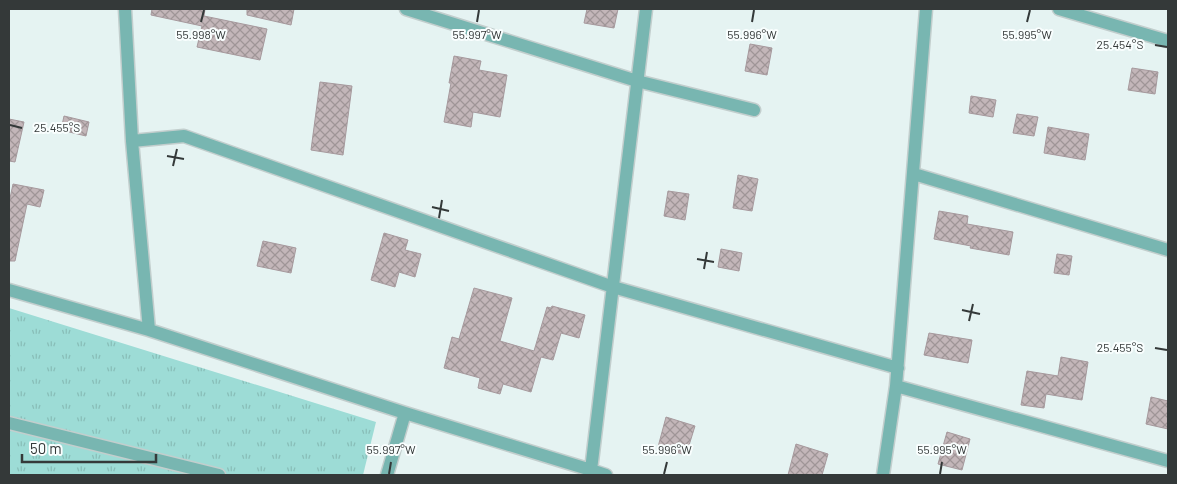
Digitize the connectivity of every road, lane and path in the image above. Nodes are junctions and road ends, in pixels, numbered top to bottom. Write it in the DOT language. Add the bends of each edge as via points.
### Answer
graph roads {
  1 [pos="125,9"];
  2 [pos="406,9"];
  3 [pos="646,9"];
  4 [pos="926,9"];
  5 [pos="1059,9"];
  6 [pos="1168,41"];
  7 [pos="637,81"];
  8 [pos="754,110"];
  9 [pos="132,141"];
  10 [pos="914,174"];
  11 [pos="1168,250"];
  12 [pos="613,287"];
  13 [pos="9,290"];
  14 [pos="149,330"];
  15 [pos="898,368"];
  16 [pos="896,386"];
  17 [pos="405,413"];
  18 [pos="9,424"];
  19 [pos="1168,461"];
  20 [pos="591,470"];
  21 [pos="219,475"];
  22 [pos="387,475"];
  23 [pos="606,475"];
  24 [pos="883,475"];
  1 -- 9 [label="street"];
  2 -- 7 [label="street"];
  3 -- 7 [label="street"];
  4 -- 10 [label="street"];
  5 -- 6 [label="street"];
  7 -- 8 [label="street"];
  7 -- 12 [label="street"];
  9 -- 12 [label="street" via="184,136"];
  9 -- 14 [label="street"];
  10 -- 11 [label="street"];
  10 -- 15 [label="street"];
  12 -- 15 [label="street"];
  12 -- 20 [label="street"];
  13 -- 14 [label="street"];
  14 -- 17 [label="street"];
  15 -- 16 [label="street"];
  16 -- 19 [label="street"];
  16 -- 24 [label="street"];
  17 -- 20 [label="street"];
  17 -- 22 [label="street"];
  18 -- 21 [label="street"];
  20 -- 23 [label="street"];
}
